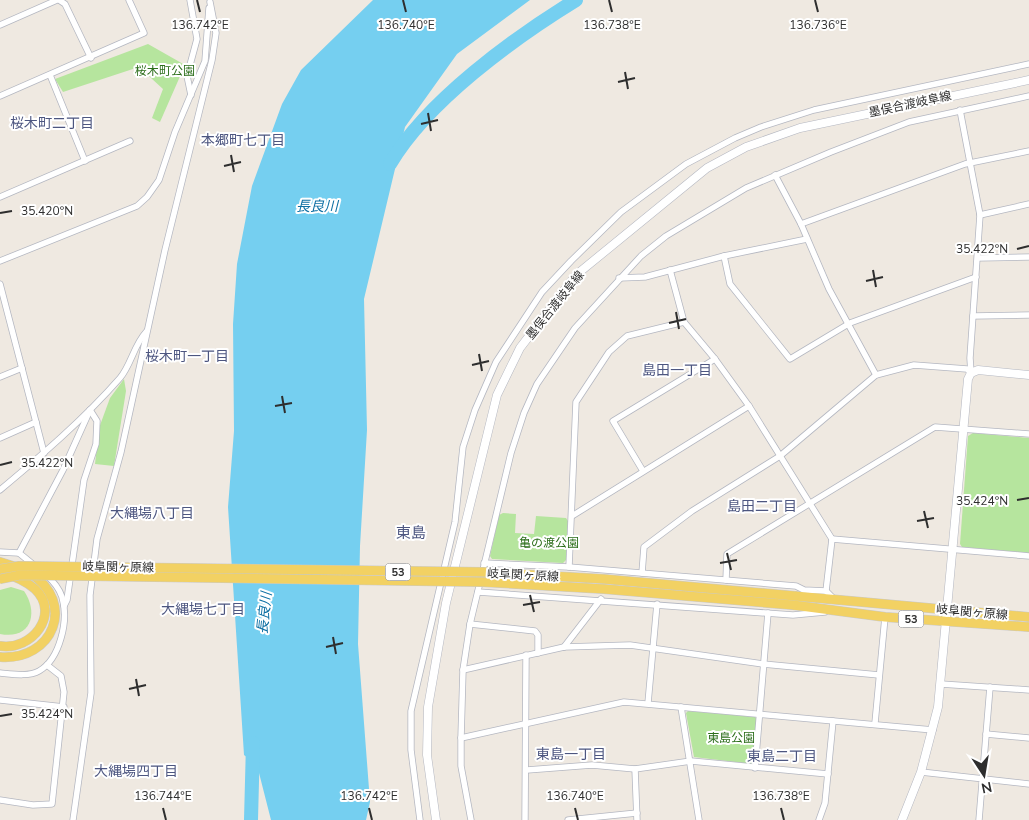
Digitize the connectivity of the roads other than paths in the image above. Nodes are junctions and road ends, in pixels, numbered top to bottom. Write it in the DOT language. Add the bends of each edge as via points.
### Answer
graph roads {
  1 [pos="58,0"];
  2 [pos="129,0"];
  3 [pos="210,1"];
  4 [pos="191,2"];
  5 [pos="0,25"];
  6 [pos="91,58"];
  7 [pos="1029,64"];
  8 [pos="50,75"];
  9 [pos="1029,80"];
  10 [pos="191,95"];
  11 [pos="0,96"];
  12 [pos="1029,96"];
  13 [pos="960,110"];
  14 [pos="130,141"];
  15 [pos="1029,151"];
  16 [pos="85,161"];
  17 [pos="971,163"];
  18 [pos="775,175"];
  19 [pos="0,197"];
  20 [pos="1029,204"];
  21 [pos="980,214"];
  22 [pos="801,224"];
  23 [pos="807,239"];
  24 [pos="724,256"];
  25 [pos="1029,257"];
  26 [pos="978,258"];
  27 [pos="0,262"];
  28 [pos="670,270"];
  29 [pos="976,277"];
  30 [pos="619,278"];
  31 [pos="0,284"];
  32 [pos="1029,314"];
  33 [pos="8,316"];
  34 [pos="973,316"];
  35 [pos="0,319"];
  36 [pos="684,322"];
  37 [pos="850,324"];
  38 [pos="147,331"];
  39 [pos="715,359"];
  40 [pos="22,368"];
  41 [pos="971,373"];
  42 [pos="876,375"];
  43 [pos="1029,375"];
  44 [pos="0,377"];
  45 [pos="749,406"];
  46 [pos="90,410"];
  47 [pos="36,422"];
  48 [pos="963,429"];
  49 [pos="1029,434"];
  50 [pos="0,438"];
  51 [pos="44,453"];
  52 [pos="780,456"];
  53 [pos="643,470"];
  54 [pos="0,490"];
  55 [pos="809,503"];
  56 [pos="572,516"];
  57 [pos="832,539"];
  58 [pos="952,549"];
  59 [pos="0,552"];
  60 [pos="19,552"];
  61 [pos="1029,556"];
  62 [pos="0,562"];
  63 [pos="484,563"];
  64 [pos="569,567"];
  65 [pos="0,571"];
  66 [pos="642,573"];
  67 [pos="0,579"];
  68 [pos="726,580"];
  69 [pos="826,591"];
  70 [pos="478,592"];
  71 [pos="601,600"];
  72 [pos="794,601"];
  73 [pos="836,601"];
  74 [pos="657,604"];
  75 [pos="64,606"];
  76 [pos="947,610"];
  77 [pos="834,611"];
  78 [pos="768,613"];
  79 [pos="885,617"];
  80 [pos="1029,617"];
  81 [pos="946,621"];
  82 [pos="470,624"];
  83 [pos="1029,628"];
  84 [pos="0,646"];
  85 [pos="564,647"];
  86 [pos="652,648"];
  87 [pos="538,652"];
  88 [pos="526,655"];
  89 [pos="0,657"];
  90 [pos="763,664"];
  91 [pos="47,665"];
  92 [pos="463,670"];
  93 [pos="0,673"];
  94 [pos="879,675"];
  95 [pos="941,684"];
  96 [pos="990,687"];
  97 [pos="1029,690"];
  98 [pos="0,700"];
  99 [pos="648,704"];
  100 [pos="681,707"];
  101 [pos="64,708"];
  102 [pos="759,714"];
  103 [pos="833,721"];
  104 [pos="525,723"];
  105 [pos="875,723"];
  106 [pos="933,730"];
  107 [pos="986,734"];
  108 [pos="461,738"];
  109 [pos="1029,738"];
  110 [pos="691,761"];
  111 [pos="635,768"];
  112 [pos="755,768"];
  113 [pos="527,770"];
  114 [pos="921,772"];
  115 [pos="828,774"];
  116 [pos="983,780"];
  117 [pos="1029,784"];
  118 [pos="0,800"];
  119 [pos="637,813"];
  120 [pos="73,820"];
  121 [pos="420,820"];
  122 [pos="436,820"];
  123 [pos="471,820"];
  124 [pos="525,820"];
  125 [pos="568,820"];
  126 [pos="637,820"];
  127 [pos="699,820"];
  128 [pos="819,820"];
  129 [pos="902,820"];
  130 [pos="979,820"];
  1 -- 5 [label="street"];
  1 -- 6 [label="street" via="66,4"];
  2 -- 6 [label="street" via="144,33"];
  3 -- 10 [label="street" via="205,61"];
  3 -- 38 [label="street" via="216,33 212,60"];
  4 -- 10 [label="street" via="197,39 187,76"];
  6 -- 8 [label="street"];
  7 -- 121 [label="street" via="814,110 735,138 686,164 621,212 542,292 496,362 463,447 455,522 411,711"];
  8 -- 11 [label="street"];
  8 -- 16 [label="street"];
  9 -- 122 [label="main road, 墨俣合渡岐阜線" via="800,128 746,147 708,168 576,275 520,348 497,395 446,603 428,707 427,755"];
  10 -- 27 [label="street" via="159,180 137,206"];
  12 -- 13 [label="street"];
  13 -- 17 [label="street"];
  13 -- 18 [label="street" via="909,122"];
  14 -- 16 [label="street"];
  15 -- 17 [label="street"];
  16 -- 19 [label="street"];
  17 -- 21 [label="street"];
  17 -- 22 [label="street"];
  18 -- 22 [label="street"];
  18 -- 30 [label="street" via="723,200 666,236"];
  20 -- 21 [label="street"];
  21 -- 26 [label="street"];
  22 -- 23 [label="street"];
  23 -- 24 [label="street"];
  23 -- 37 [label="street" via="829,289"];
  24 -- 28 [label="street"];
  24 -- 37 [label="street" via="730,284 790,359"];
  25 -- 26 [label="street"];
  26 -- 29 [label="street"];
  28 -- 30 [label="street" via="645,277"];
  28 -- 36 [label="street"];
  29 -- 34 [label="street"];
  29 -- 37 [label="street"];
  30 -- 63 [label="street" via="575,328 537,384 511,453"];
  31 -- 33 [label="street"];
  32 -- 34 [label="street"];
  33 -- 35 [label="street"];
  33 -- 40 [label="street"];
  34 -- 41 [label="street"];
  36 -- 39 [label="street"];
  36 -- 56 [label="street" via="627,336 609,352 576,402"];
  37 -- 42 [label="street"];
  38 -- 46 [label="street" via="139,340 122,376"];
  38 -- 120 [label="street" via="122,452 97,539 90,595 91,693"];
  39 -- 45 [label="street"];
  39 -- 53 [label="street" via="613,422"];
  40 -- 44 [label="street"];
  40 -- 47 [label="street"];
  41 -- 42 [label="street" via="966,369 914,365"];
  41 -- 43 [label="main road" via="978,370"];
  41 -- 48 [label="main road"];
  42 -- 52 [label="street"];
  45 -- 52 [label="street"];
  45 -- 53 [label="street"];
  46 -- 51 [label="street"];
  46 -- 60 [label="street" via="63,470"];
  46 -- 75 [label="street" via="97,421 96,444 84,480"];
  47 -- 50 [label="street"];
  47 -- 51 [label="street"];
  48 -- 49 [label="street"];
  48 -- 55 [label="street" via="935,426"];
  48 -- 58 [label="main road"];
  51 -- 54 [label="street"];
  52 -- 55 [label="street"];
  52 -- 66 [label="street" via="692,511 644,547"];
  53 -- 56 [label="street"];
  55 -- 57 [label="street"];
  55 -- 68 [label="street" via="727,554"];
  56 -- 64 [label="street"];
  57 -- 58 [label="street"];
  57 -- 69 [label="street"];
  58 -- 61 [label="street"];
  58 -- 76 [label="main road"];
  59 -- 60 [label="street"];
  60 -- 75 [label="street" via="52,580 62,595"];
  62 -- 89 [label="main road" via="13,565 45,584 53,598 55,612 48,636 34,650 20,657"];
  63 -- 64 [label="street"];
  63 -- 70 [label="street"];
  64 -- 66 [label="street"];
  65 -- 72 [label="main road, 岐阜関ヶ原線 / 53, bridge" via="19,566 483,572 604,579"];
  65 -- 84 [label="main road, 岐阜関ヶ原線 / 53" via="36,590 44,612 36,636 12,647"];
  66 -- 68 [label="street"];
  67 -- 72 [label="main road, 岐阜関ヶ原線 / 53, bridge" via="20,576 483,582"];
  68 -- 69 [label="street"];
  69 -- 73 [label="street"];
  70 -- 71 [label="street"];
  70 -- 82 [label="street"];
  71 -- 74 [label="street"];
  71 -- 85 [label="street"];
  72 -- 73 [label="main road, 岐阜関ヶ原線 / 53"];
  72 -- 77 [label="main road, 岐阜関ヶ原線 / 53"];
  73 -- 76 [label="main road, 岐阜関ヶ原線 / 53"];
  74 -- 78 [label="street"];
  74 -- 86 [label="street"];
  75 -- 91 [label="street" via="57,651"];
  76 -- 80 [label="main road, 岐阜関ヶ原線 / 53"];
  76 -- 81 [label="main road"];
  77 -- 78 [label="street" via="792,615"];
  77 -- 79 [label="main road, 岐阜関ヶ原線 / 53"];
  78 -- 90 [label="street"];
  79 -- 81 [label="main road, 岐阜関ヶ原線 / 53"];
  79 -- 94 [label="street"];
  81 -- 83 [label="main road, 岐阜関ヶ原線 / 53"];
  81 -- 95 [label="main road"];
  82 -- 87 [label="street" via="535,631 538,634"];
  82 -- 92 [label="street"];
  85 -- 86 [label="street" via="630,645"];
  85 -- 87 [label="street"];
  86 -- 90 [label="street"];
  86 -- 99 [label="street"];
  87 -- 88 [label="street"];
  88 -- 92 [label="street"];
  88 -- 104 [label="street"];
  90 -- 94 [label="street"];
  90 -- 102 [label="street"];
  91 -- 93 [label="street" via="37,672"];
  91 -- 101 [label="street" via="61,676"];
  92 -- 108 [label="street"];
  94 -- 105 [label="street"];
  95 -- 96 [label="street"];
  95 -- 106 [label="main road"];
  96 -- 97 [label="street"];
  96 -- 107 [label="street"];
  98 -- 101 [label="street"];
  99 -- 100 [label="street"];
  99 -- 104 [label="street" via="624,702"];
  100 -- 102 [label="street"];
  100 -- 110 [label="street"];
  101 -- 118 [label="street" via="52,804"];
  102 -- 103 [label="street"];
  102 -- 112 [label="street"];
  103 -- 105 [label="street"];
  103 -- 115 [label="street"];
  104 -- 108 [label="street"];
  104 -- 113 [label="street"];
  105 -- 106 [label="street"];
  106 -- 114 [label="main road"];
  107 -- 109 [label="street"];
  107 -- 116 [label="street"];
  108 -- 123 [label="street" via="461,766"];
  110 -- 111 [label="street"];
  110 -- 112 [label="street"];
  110 -- 127 [label="street"];
  111 -- 113 [label="street" via="592,765"];
  111 -- 119 [label="street"];
  112 -- 115 [label="street"];
  113 -- 124 [label="street"];
  114 -- 116 [label="street"];
  114 -- 129 [label="main road"];
  115 -- 128 [label="street" via="825,803"];
  116 -- 117 [label="street"];
  116 -- 130 [label="street"];
  119 -- 125 [label="street"];
  119 -- 126 [label="street"];
}
